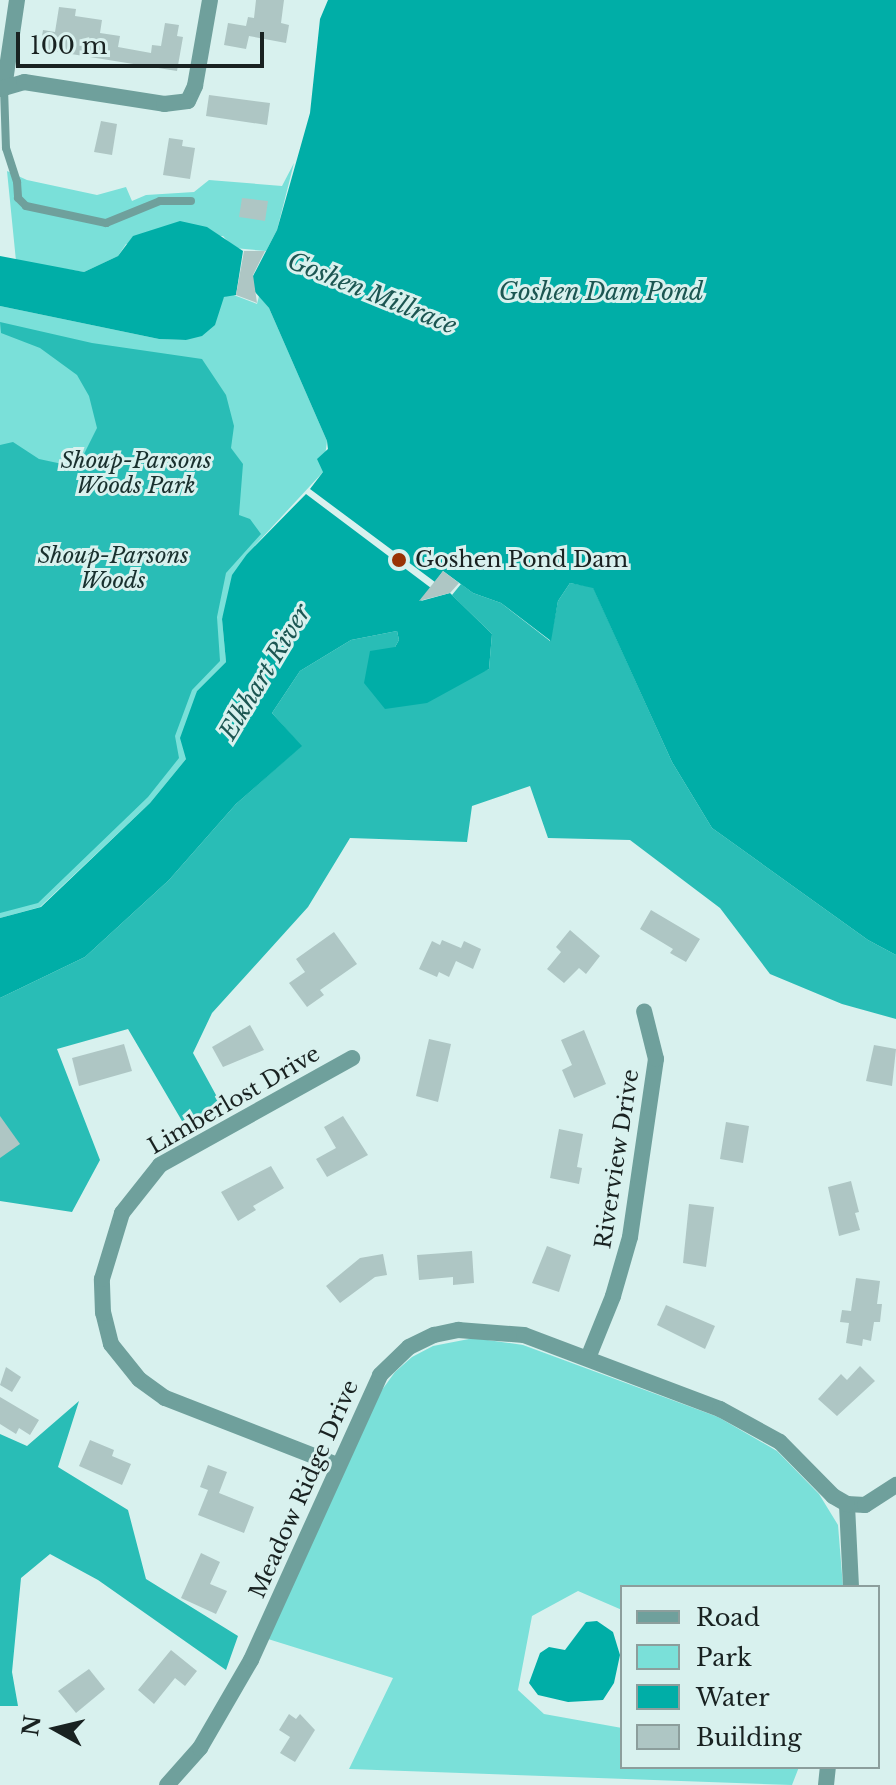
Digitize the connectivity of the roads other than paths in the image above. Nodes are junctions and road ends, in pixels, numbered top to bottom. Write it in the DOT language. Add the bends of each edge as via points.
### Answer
graph roads {
  1 [pos="17,0"];
  2 [pos="210,0"];
  3 [pos="2,89"];
  4 [pos="191,201"];
  5 [pos="644,1011"];
  6 [pos="352,1058"];
  7 [pos="588,1358"];
  8 [pos="337,1465"];
  9 [pos="896,1485"];
  10 [pos="847,1504"];
  11 [pos="851,1585"];
  12 [pos="167,1785"];
  1 -- 3 [label="street"];
  2 -- 3 [label="street" via="195,88 188,101 164,104 24,82"];
  3 -- 4 [label="lane" via="6,148 18,198 26,206 106,223 160,201"];
  5 -- 7 [label="street, Riverview Drive" via="656,1059 630,1237"];
  6 -- 8 [label="street, Limberlost Drive" via="160,1165 122,1213 102,1279 111,1344 139,1379 165,1398"];
  7 -- 8 [label="street, Meadow Ridge Drive" via="524,1335 458,1330 434,1335 409,1347 380,1375"];
  7 -- 10 [label="street, Meadow Ridge Drive" via="751,1423 780,1442"];
  8 -- 12 [label="street, Meadow Ridge Drive" via="228,1706"];
  9 -- 10 [label="street" via="865,1505"];
  10 -- 11 [label="street"];
}
